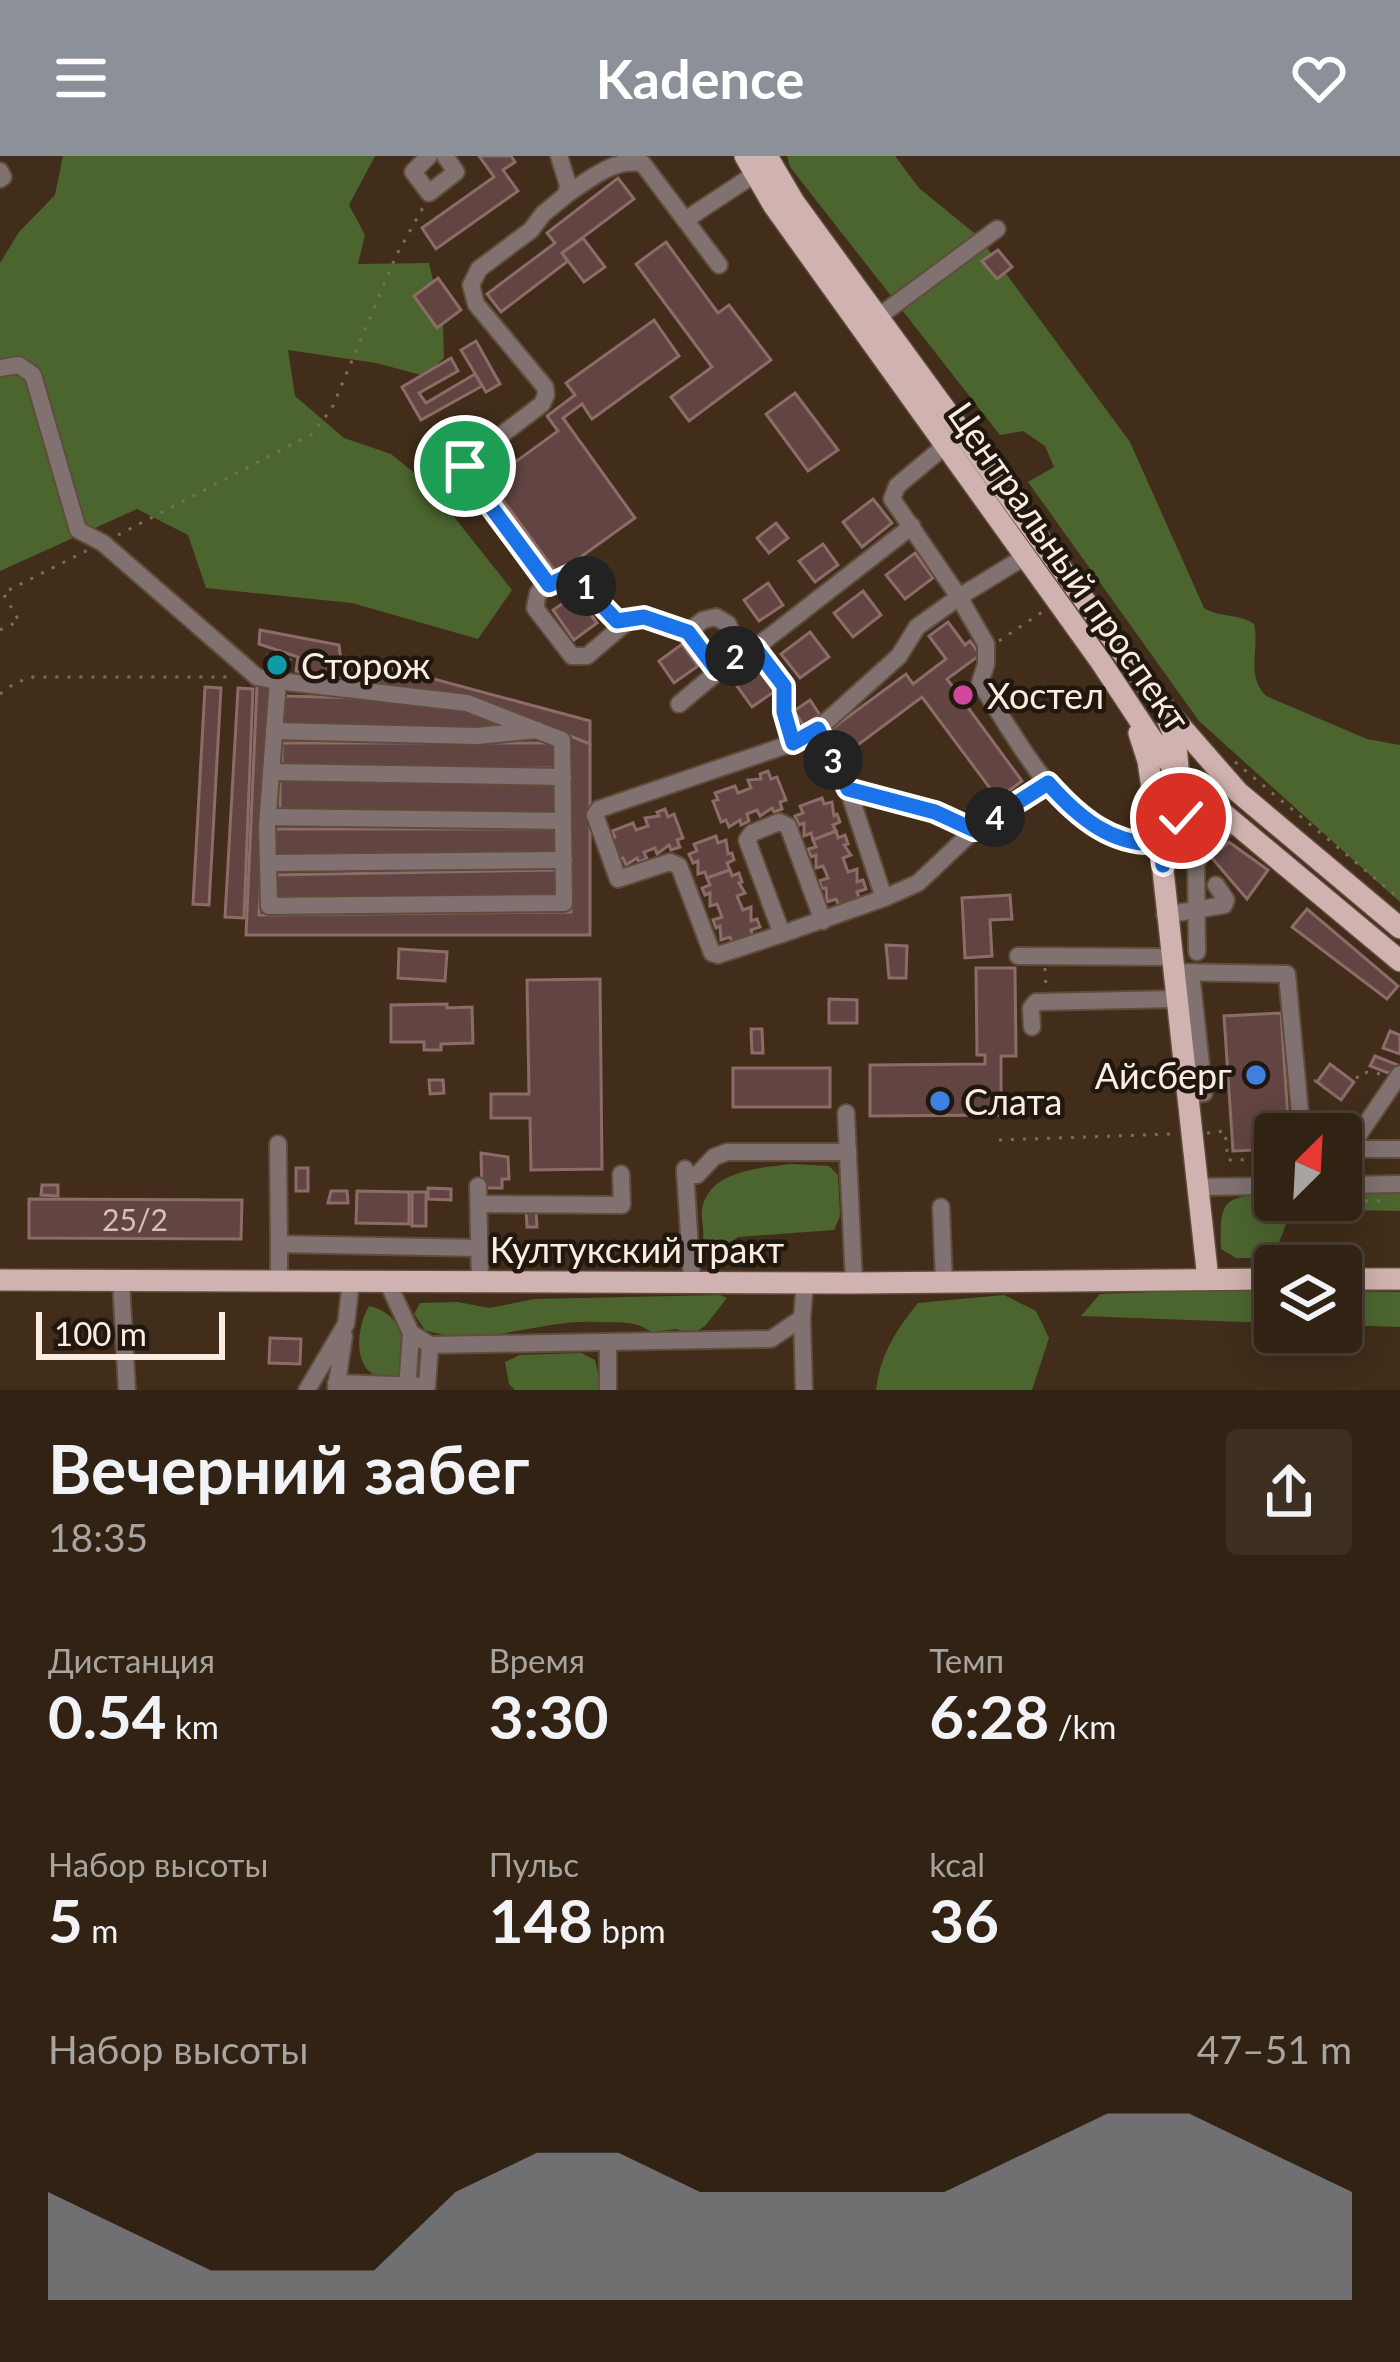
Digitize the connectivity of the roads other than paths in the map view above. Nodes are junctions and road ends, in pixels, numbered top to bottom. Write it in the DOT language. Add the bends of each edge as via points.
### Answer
graph roads {
  1 [pos="429,156"];
  2 [pos="445,156"];
  3 [pos="559,156"];
  4 [pos="756,162"];
  5 [pos="566,195"];
  6 [pos="685,220"];
  7 [pos="997,229"];
  8 [pos="719,265"];
  9 [pos="878,317"];
  10 [pos="0,368"];
  11 [pos="946,445"];
  12 [pos="912,526"];
  13 [pos="1025,556"];
  14 [pos="549,585"];
  15 [pos="959,597"];
  16 [pos="628,621"];
  17 [pos="688,632"];
  18 [pos="747,650"];
  19 [pos="716,669"];
  20 [pos="278,681"];
  21 [pos="1155,697"];
  22 [pos="679,704"];
  23 [pos="1131,710"];
  24 [pos="818,729"];
  25 [pos="537,730"];
  26 [pos="274,731"];
  27 [pos="793,743"];
  28 [pos="271,772"];
  29 [pos="1178,773"];
  30 [pos="563,777"];
  31 [pos="1048,783"];
  32 [pos="848,789"];
  33 [pos="1225,815"];
  34 [pos="268,817"];
  35 [pos="563,820"];
  36 [pos="974,830"];
  37 [pos="1165,845"];
  38 [pos="1315,856"];
  39 [pos="563,860"];
  40 [pos="268,863"];
  41 [pos="1298,875"];
  42 [pos="1216,885"];
  43 [pos="884,898"];
  44 [pos="1196,911"];
  45 [pos="1166,915"];
  46 [pos="823,921"];
  47 [pos="1400,928"];
  48 [pos="782,934"];
  49 [pos="1197,952"];
  50 [pos="1018,956"];
  51 [pos="1400,961"];
  52 [pos="1178,967"];
  53 [pos="1175,999"];
  54 [pos="1032,1027"];
  55 [pos="1397,1082"];
  56 [pos="1186,1095"];
  57 [pos="846,1113"];
  58 [pos="1300,1113"];
  59 [pos="1362,1130"];
  60 [pos="278,1144"];
  61 [pos="1400,1149"];
  62 [pos="848,1152"];
  63 [pos="1362,1152"];
  64 [pos="621,1174"];
  65 [pos="1400,1184"];
  66 [pos="1362,1185"];
  67 [pos="1254,1186"];
  68 [pos="1198,1187"];
  69 [pos="941,1207"];
  70 [pos="279,1244"];
  71 [pos="479,1248"];
  72 [pos="1208,1279"];
  73 [pos="1254,1279"];
  74 [pos="1362,1279"];
  75 [pos="1400,1279"];
  76 [pos="0,1280"];
  77 [pos="279,1281"];
  78 [pos="121,1282"];
  79 [pos="351,1282"];
  80 [pos="388,1282"];
  81 [pos="692,1282"];
  82 [pos="806,1282"];
  83 [pos="854,1282"];
  84 [pos="944,1282"];
  85 [pos="481,1283"];
  86 [pos="802,1318"];
  87 [pos="346,1324"];
  88 [pos="411,1333"];
  89 [pos="608,1342"];
  90 [pos="430,1346"];
  91 [pos="336,1387"];
  92 [pos="407,1388"];
  93 [pos="127,1390"];
  94 [pos="307,1390"];
  95 [pos="608,1390"];
  96 [pos="804,1390"];
  1 -- 2 [label="street" via="413,172 429,193 456,172"];
  3 -- 5 [label="street"];
  4 -- 6 [label="street"];
  4 -- 9 [label="main road, Центральный проспект" via="773,172"];
  4 -- 11 [label="main road, Центральный проспект"];
  5 -- 6 [label="street" via="626,157 643,164"];
  5 -- 14 [label="street" via="479,268 471,285 476,304 546,395 470,459 466,473"];
  6 -- 8 [label="street"];
  7 -- 9 [label="street"];
  9 -- 21 [label="main road, Центральный проспект"];
  10 -- 20 [label="street" via="19,364 33,375 78,530 257,677"];
  11 -- 12 [label="street" via="893,493"];
  11 -- 13 [label="main road, Центральный проспект"];
  12 -- 15 [label="street"];
  12 -- 18 [label="street"];
  13 -- 15 [label="street"];
  13 -- 23 [label="main road, Центральный проспект"];
  14 -- 16 [label="street" via="577,576 617,621"];
  14 -- 16 [label="street" via="535,608 572,656 587,656"];
  15 -- 24 [label="street" via="917,627 899,656"];
  15 -- 31 [label="street" via="987,650 980,683"];
  16 -- 17 [label="street" via="644,617"];
  17 -- 18 [label="street" via="716,617"];
  17 -- 19 [label="street"];
  18 -- 19 [label="street"];
  18 -- 27 [label="street" via="784,686"];
  19 -- 22 [label="street"];
  20 -- 25 [label="street" via="467,703"];
  20 -- 26 [label="street"];
  21 -- 29 [label="main road" via="1171,725"];
  21 -- 38 [label="main road, Центральный проспект" via="1238,792"];
  23 -- 29 [label="main road, Центральный проспект"];
  23 -- 37 [label="main road"];
  24 -- 27 [label="street"];
  24 -- 32 [label="street"];
  25 -- 26 [label="street"];
  25 -- 30 [label="street" via="562,740"];
  26 -- 28 [label="street"];
  27 -- 48 [label="street" via="595,815 618,879 679,866 712,953"];
  28 -- 30 [label="street"];
  28 -- 34 [label="street"];
  29 -- 33 [label="main road, Центральный проспект"];
  29 -- 37 [label="main road"];
  30 -- 35 [label="street"];
  31 -- 36 [label="street"];
  31 -- 37 [label="street" via="1078,817 1134,845"];
  32 -- 36 [label="street"];
  32 -- 43 [label="street"];
  33 -- 37 [label="main road" via="1189,811"];
  33 -- 41 [label="main road, Центральный проспект"];
  33 -- 44 [label="street" via="1199,855"];
  34 -- 35 [label="street"];
  34 -- 40 [label="street"];
  35 -- 39 [label="street"];
  36 -- 43 [label="street" via="918,883"];
  37 -- 45 [label="main road"];
  38 -- 41 [label="main road"];
  38 -- 47 [label="main road, Центральный проспект"];
  39 -- 40 [label="street"];
  39 -- 40 [label="street" via="564,903 473,904 268,906"];
  41 -- 51 [label="main road, Центральный проспект"];
  42 -- 44 [label="street" via="1226,903"];
  43 -- 46 [label="street"];
  44 -- 45 [label="street"];
  44 -- 49 [label="street"];
  45 -- 52 [label="main road"];
  46 -- 48 [label="street"];
  46 -- 48 [label="street" via="788,826 779,822 747,840"];
  50 -- 52 [label="street"];
  52 -- 53 [label="main road"];
  52 -- 56 [label="street" via="1204,1093"];
  52 -- 58 [label="street" via="1287,974"];
  53 -- 54 [label="street" via="1036,1002"];
  53 -- 56 [label="main road"];
  55 -- 59 [label="street"];
  56 -- 68 [label="main road"];
  57 -- 62 [label="street"];
  60 -- 70 [label="street"];
  61 -- 63 [label="street"];
  62 -- 81 [label="street" via="727,1152 697,1175 685,1172"];
  62 -- 83 [label="street"];
  64 -- 71 [label="street" via="622,1205 479,1195"];
  65 -- 66 [label="street"];
  67 -- 68 [label="street"];
  68 -- 72 [label="main road"];
  69 -- 84 [label="street"];
  70 -- 71 [label="street"];
  70 -- 77 [label="street"];
  71 -- 85 [label="street"];
  72 -- 73 [label="main road, Култукский тракт"];
  72 -- 84 [label="main road, Култукский тракт"];
  74 -- 75 [label="main road"];
  76 -- 78 [label="main road, Култукский тракт"];
  77 -- 78 [label="main road, Култукский тракт"];
  77 -- 79 [label="main road, Култукский тракт"];
  78 -- 93 [label="street"];
  79 -- 80 [label="main road, Култукский тракт"];
  79 -- 87 [label="street"];
  80 -- 85 [label="main road, Култукский тракт"];
  80 -- 88 [label="street"];
  81 -- 82 [label="main road, Култукский тракт"];
  81 -- 85 [label="main road, Култукский тракт"];
  82 -- 83 [label="main road, Култукский тракт"];
  82 -- 86 [label="street"];
  83 -- 84 [label="main road, Култукский тракт"];
  86 -- 89 [label="street" via="770,1340"];
  86 -- 96 [label="street"];
  87 -- 91 [label="street"];
  87 -- 94 [label="street"];
  88 -- 90 [label="street"];
  88 -- 92 [label="street"];
  89 -- 90 [label="street"];
  89 -- 95 [label="street"];
  90 -- 92 [label="street" via="427,1386"];
  91 -- 92 [label="street"];
}
